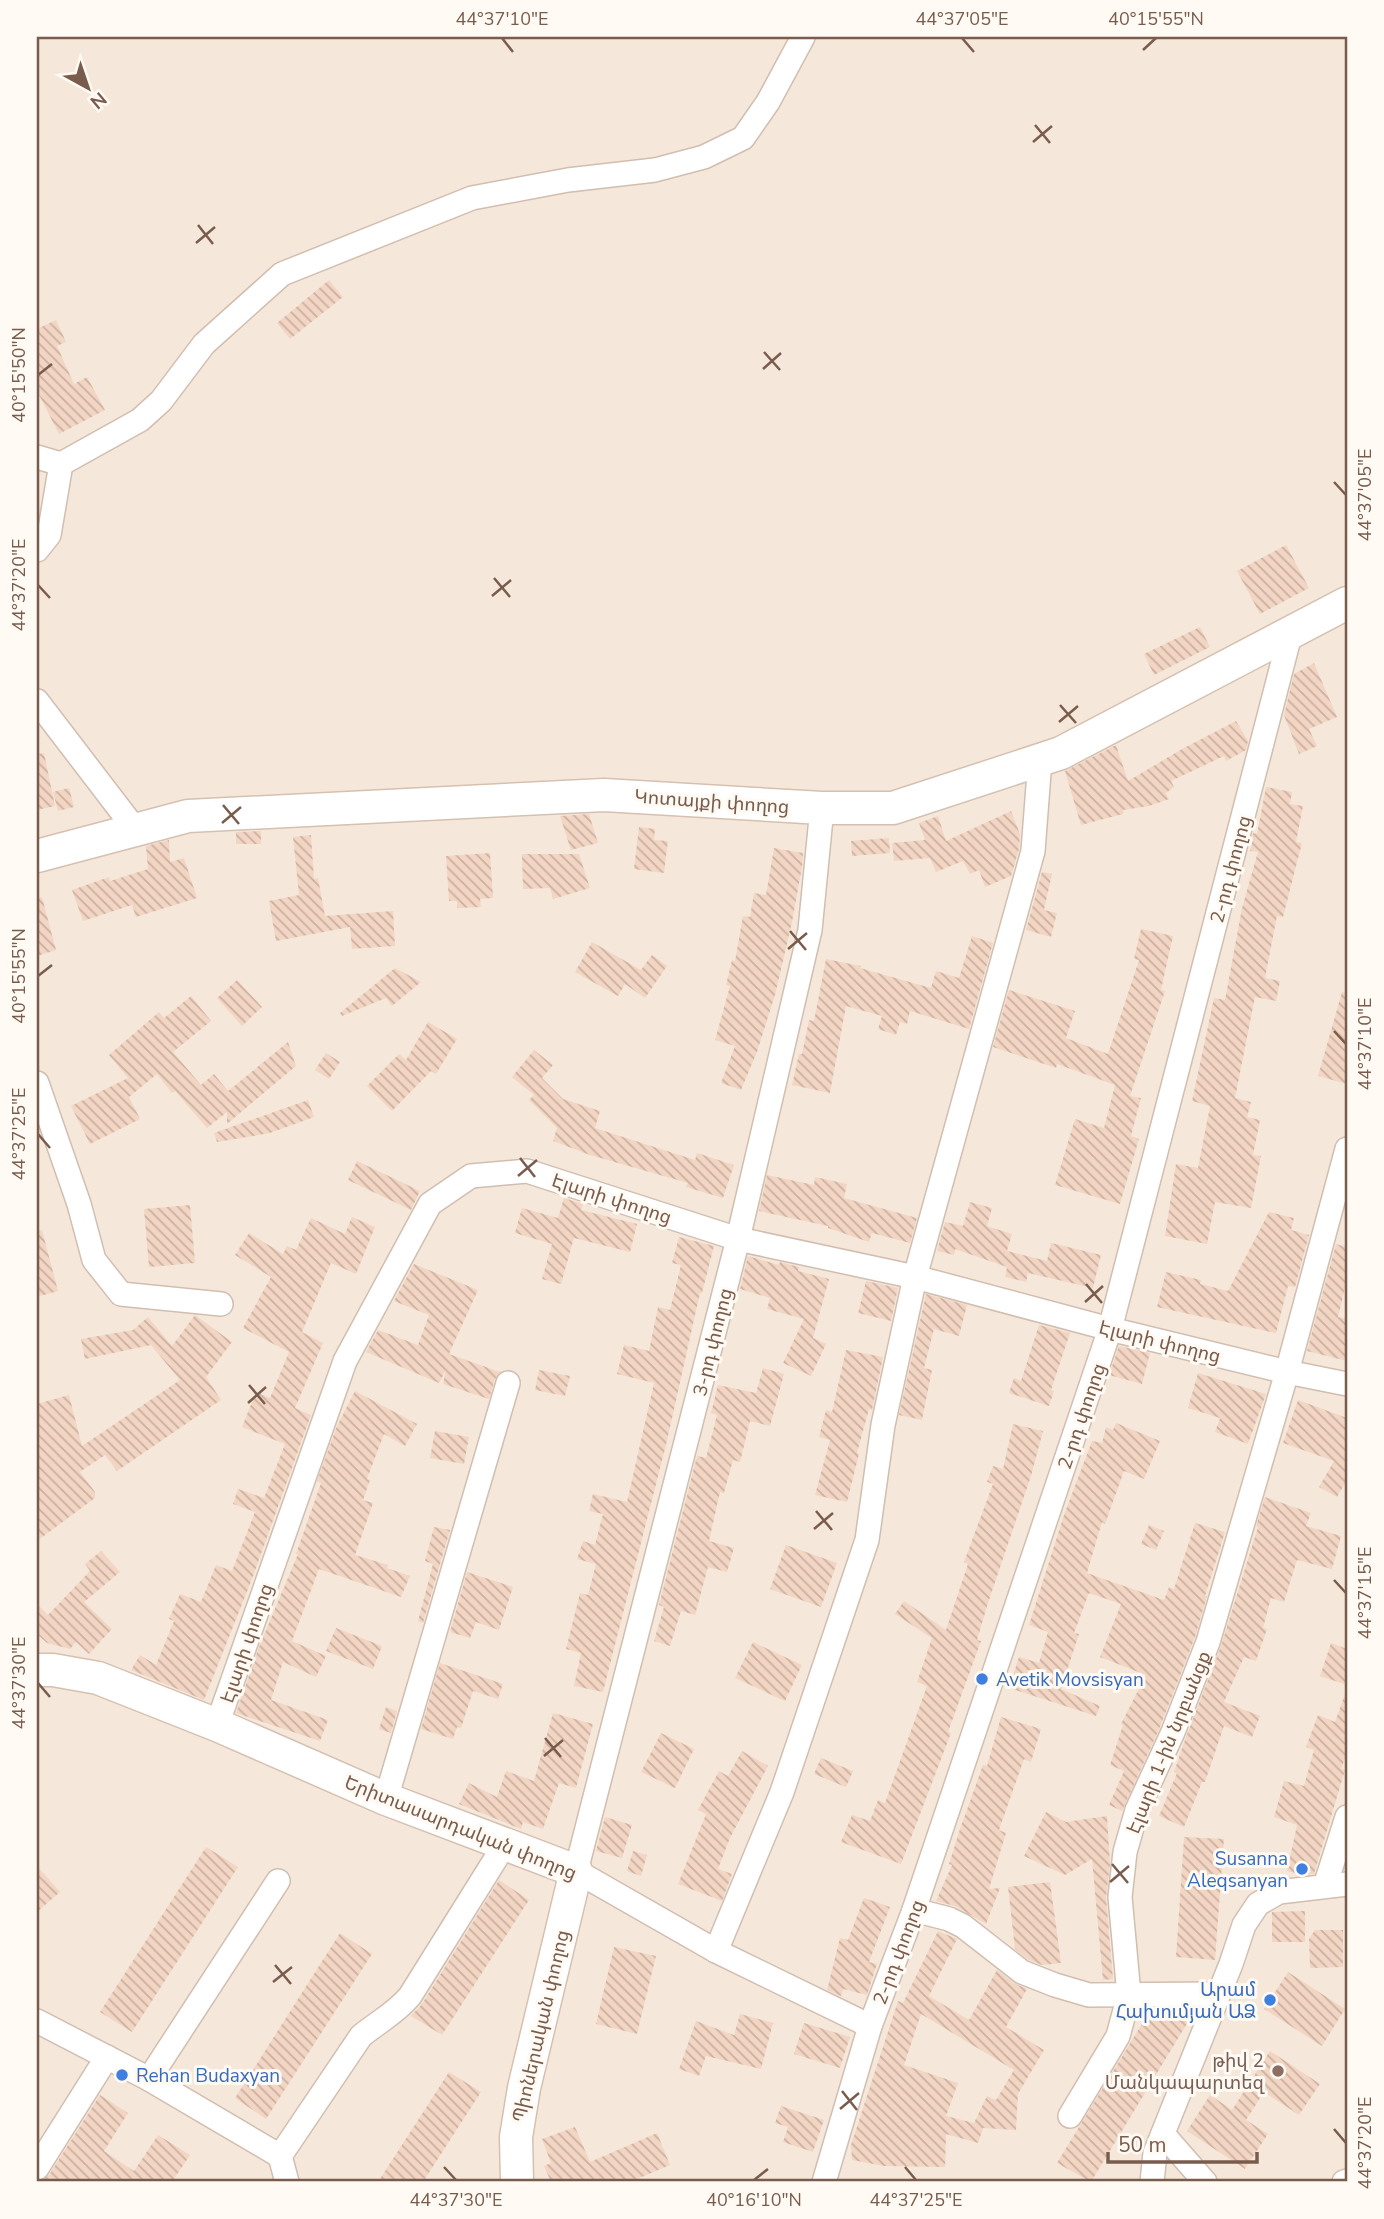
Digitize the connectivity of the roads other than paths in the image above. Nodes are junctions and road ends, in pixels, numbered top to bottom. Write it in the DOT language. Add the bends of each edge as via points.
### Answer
graph roads {
  1 [pos="803,37"];
  2 [pos="37,457"];
  3 [pos="61,464"];
  4 [pos="37,550"];
  5 [pos="1347,603"];
  6 [pos="1290,635"];
  7 [pos="37,701"];
  8 [pos="1040,760"];
  9 [pos="822,808"];
  10 [pos="135,829"];
  11 [pos="37,856"];
  12 [pos="37,1083"];
  13 [pos="1347,1149"];
  14 [pos="738,1239"];
  15 [pos="915,1277"];
  16 [pos="221,1304"];
  17 [pos="1110,1329"];
  18 [pos="1287,1372"];
  19 [pos="508,1383"];
  20 [pos="1347,1384"];
  21 [pos="37,1670"];
  22 [pos="217,1725"];
  23 [pos="386,1799"];
  24 [pos="1347,1817"];
  25 [pos="505,1844"];
  26 [pos="576,1871"];
  27 [pos="278,1881"];
  28 [pos="1336,1885"];
  29 [pos="914,1910"];
  30 [pos="716,1951"];
  31 [pos="1219,1994"];
  32 [pos="1129,1995"];
  33 [pos="37,2021"];
  34 [pos="870,2026"];
  35 [pos="107,2057"];
  36 [pos="149,2080"];
  37 [pos="1070,2116"];
  38 [pos="1163,2134"];
  39 [pos="280,2156"];
  40 [pos="37,2168"];
  41 [pos="287,2182"];
  42 [pos="517,2182"];
  43 [pos="824,2182"];
  44 [pos="1152,2182"];
  45 [pos="1205,2182"];
  1 -- 3 [label="street" via="743,138 704,157 655,170 472,198 282,274 204,344 161,401 140,420"];
  2 -- 3 [label="street"];
  3 -- 4 [label="street" via="49,535"];
  5 -- 6 [label="main road, Կոտայքի փողոց"];
  6 -- 8 [label="main road, Կոտայքի փողոց"];
  6 -- 17 [label="street, 2-րդ փողոց"];
  7 -- 10 [label="street"];
  8 -- 9 [label="main road, Կոտայքի փողոց" via="893,808"];
  8 -- 15 [label="street" via="1032,851"];
  9 -- 10 [label="main road, Կոտայքի փողոց" via="604,795 188,816"];
  9 -- 14 [label="street, 3-րդ փողոց" via="810,930"];
  10 -- 11 [label="main road, Կոտայքի փողոց"];
  12 -- 16 [label="street" via="94,1260 121,1294"];
  13 -- 18 [label="street, Էլարի 1-ին նրբանցք"];
  14 -- 15 [label="street, Էլարի փողոց"];
  14 -- 22 [label="street, Էլարի փողոց" via="527,1171 471,1176 430,1204 345,1361"];
  14 -- 26 [label="street, 3-րդ փողոց"];
  15 -- 17 [label="street, Էլարի փողոց"];
  15 -- 30 [label="street" via="883,1425 867,1540 782,1792"];
  17 -- 18 [label="street, Էլարի փողոց"];
  17 -- 29 [label="street, 2-րդ փողոց"];
  18 -- 20 [label="street, Էլարի փողոց"];
  18 -- 32 [label="street, Էլարի 1-ին նրբանցք" via="1208,1642 1137,1810 1125,1853 1120,1897"];
  19 -- 23 [label="street"];
  21 -- 22 [label="main road, Երիտասարդական փողոց" via="98,1678"];
  22 -- 23 [label="main road, Երիտասարդական փողոց"];
  23 -- 25 [label="main road, Երիտասարդական փողոց"];
  24 -- 28 [label="street"];
  25 -- 26 [label="main road, Երիտասարդական փողոց"];
  25 -- 39 [label="street" via="410,1996 396,2012 361,2036"];
  26 -- 30 [label="street, Երիտասարդական փողոց"];
  26 -- 42 [label="main road, Պիոներական փողոց" via="524,2088 516,2137"];
  27 -- 36 [label="street"];
  28 -- 31 [label="street" via="1279,1892 1258,1903 1244,1925"];
  29 -- 32 [label="street" via="956,1923 1022,1972 1089,1994"];
  29 -- 34 [label="street, 2-րդ փողոց"];
  30 -- 34 [label="street, Երիտասարդական փողոց"];
  31 -- 32 [label="street"];
  31 -- 38 [label="street"];
  32 -- 37 [label="street" via="1118,2036"];
  33 -- 35 [label="street"];
  34 -- 43 [label="street, 2-րդ փողոց"];
  35 -- 36 [label="street"];
  35 -- 40 [label="street"];
  36 -- 39 [label="street"];
  38 -- 44 [label="street"];
  38 -- 45 [label="street"];
  39 -- 41 [label="street"];
}
